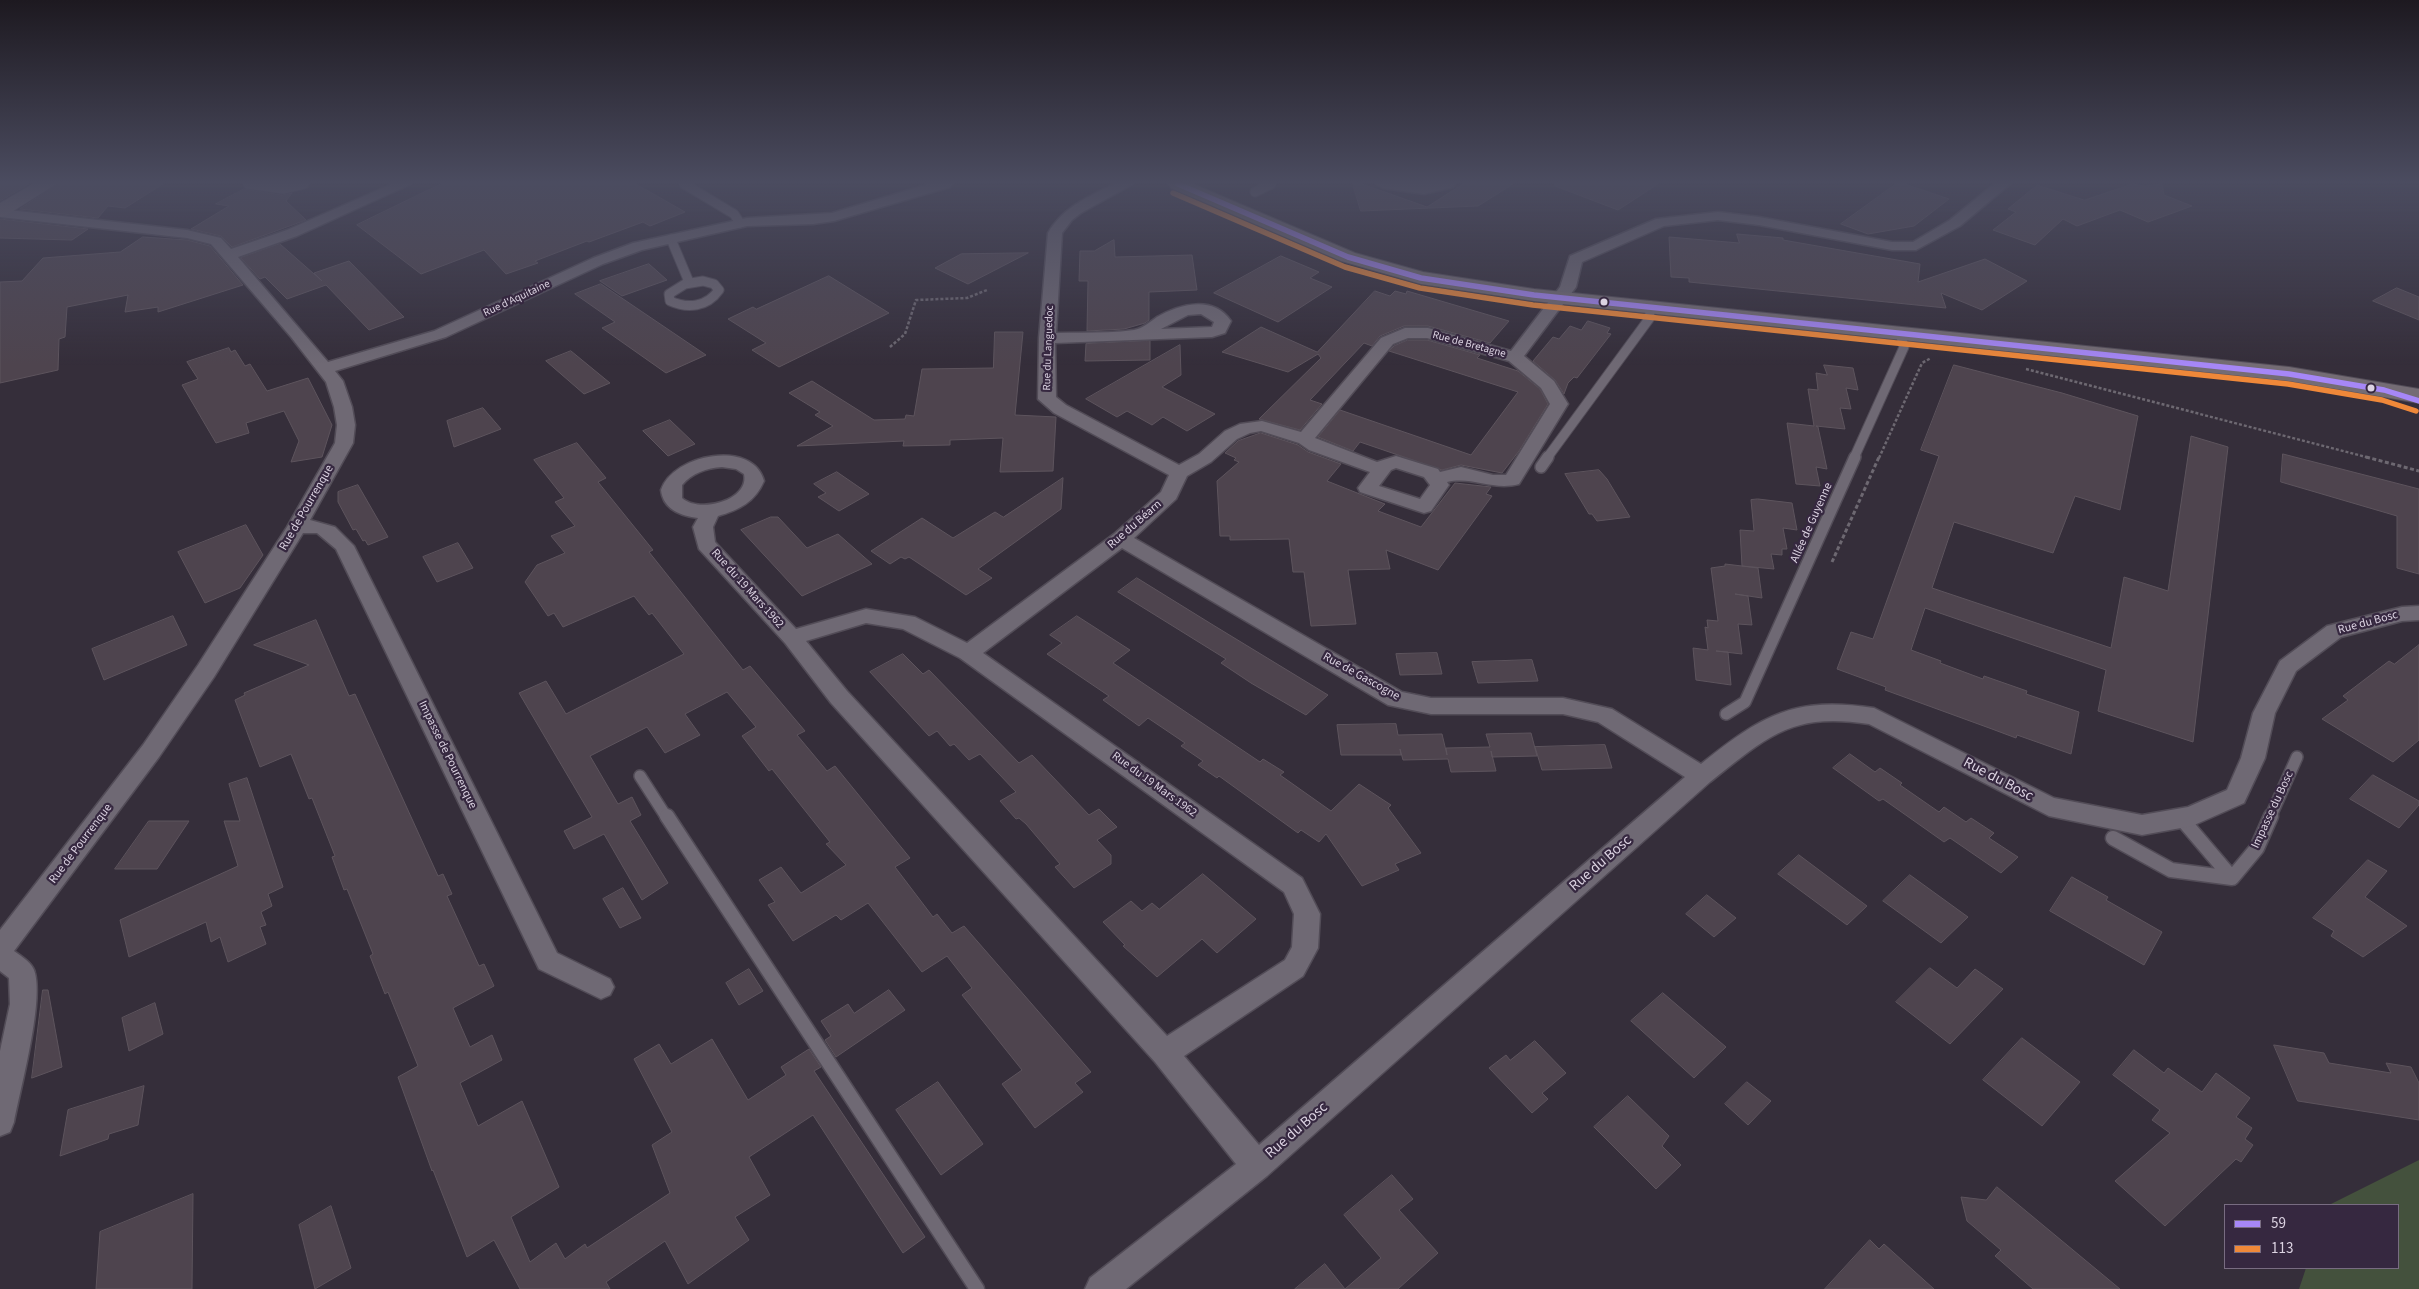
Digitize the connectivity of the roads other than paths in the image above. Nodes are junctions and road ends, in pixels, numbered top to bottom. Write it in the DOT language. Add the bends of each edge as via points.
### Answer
graph roads {
  1 [pos="219,244"];
  2 [pos="260,244"];
  3 [pos="647,244"];
  4 [pos="673,244"];
  5 [pos="1055,244"];
  6 [pos="1318,244"];
  7 [pos="1610,244"];
  8 [pos="1882,244"];
  9 [pos="1919,244"];
  10 [pos="229,255"];
  11 [pos="689,282"];
  12 [pos="1560,297"];
  13 [pos="1651,306"];
  14 [pos="1142,333"];
  15 [pos="1900,333"];
  16 [pos="1048,338"];
  17 [pos="1515,357"];
  18 [pos="323,369"];
  19 [pos="2412,397"];
  20 [pos="1305,438"];
  21 [pos="1540,467"];
  22 [pos="1381,470"];
  23 [pos="1179,474"];
  24 [pos="1435,479"];
  25 [pos="710,512"];
  26 [pos="297,527"];
  27 [pos="1121,539"];
  28 [pos="2419,612"];
  29 [pos="792,638"];
  30 [pos="968,653"];
  31 [pos="1726,714"];
  32 [pos="2297,757"];
  33 [pos="640,776"];
  34 [pos="1702,776"];
  35 [pos="2181,818"];
  36 [pos="2113,838"];
  37 [pos="2232,878"];
  38 [pos="0,950"];
  39 [pos="0,955"];
  40 [pos="601,987"];
  41 [pos="1165,1053"];
  42 [pos="0,1122"];
  43 [pos="1256,1166"];
  44 [pos="977,1289"];
  45 [pos="1101,1289"];
  1 -- 10 [label="street, Rue de Pourrenque"];
  2 -- 10 [label="street"];
  3 -- 18 [label="street, Rue d'Aquitaine" via="598,261 440,334"];
  4 -- 11 [label="lane"];
  5 -- 16 [label="street, Rue du Languedoc"];
  6 -- 12 [label="main road" via="1348,257 1421,278"];
  7 -- 12 [label="street, Rue de Bretagne" via="1575,259 1568,287"];
  8 -- 9 [label="street, Rue de Bretagne"];
  10 -- 18 [label="street, Rue de Pourrenque"];
  11 -- 11 [label="lane" via="677,287 670,294 670,301 678,305 698,305 716,297 719,290 714,284 703,281"];
  12 -- 13 [label="main road"];
  12 -- 17 [label="street, Rue de Bretagne"];
  13 -- 15 [label="main road"];
  13 -- 21 [label="lane" via="1649,319"];
  14 -- 16 [label="street"];
  15 -- 19 [label="main road" via="2289,374"];
  15 -- 31 [label="lane, Allée de Guyenne" via="1904,347 1745,702"];
  16 -- 23 [label="street, Rue du Languedoc" via="1047,399"];
  17 -- 20 [label="street, Rue de Bretagne" via="1428,333 1405,333 1387,341"];
  17 -- 24 [label="street" via="1548,385 1559,404 1512,480 1492,481 1461,473"];
  18 -- 26 [label="street, Rue de Pourrenque" via="334,381 343,407 344,443"];
  20 -- 22 [label="street" via="1315,446"];
  20 -- 23 [label="street" via="1262,426 1246,428 1231,435 1205,458"];
  22 -- 24 [label="street" via="1396,462 1431,473"];
  22 -- 24 [label="street" via="1367,488 1424,507 1440,485"];
  23 -- 27 [label="street, Rue du Béarn" via="1169,495"];
  25 -- 29 [label="street, Rue du 19 Mars 1962" via="703,526 706,544"];
  26 -- 38 [label="street, Rue de Pourrenque" via="206,671 156,743"];
  26 -- 40 [label="street, Impasse de Pourrenque" via="314,526 330,530 344,546 548,961"];
  27 -- 30 [label="street, Rue du Béarn"];
  27 -- 34 [label="street, Rue de Gascogne" via="1396,699 1431,706 1563,706 1604,715"];
  28 -- 35 [label="street, Rue du Bosc" via="2334,631 2288,666 2264,713 2253,758 2236,796"];
  29 -- 30 [label="street, Rue du 19 Mars 1962" via="866,616 908,622"];
  29 -- 41 [label="street, Rue du 19 Mars 1962" via="839,697"];
  30 -- 41 [label="street, Rue du 19 Mars 1962" via="1294,885 1307,914 1305,948 1294,968"];
  32 -- 37 [label="lane, Impasse du Bosc" via="2257,848"];
  33 -- 44 [label="lane"];
  34 -- 35 [label="street, Rue du Bosc" via="1753,736 1786,718 1818,710 1850,710 1874,716 2049,807 2142,825"];
  34 -- 43 [label="street, Rue du Bosc"];
  35 -- 37 [label="lane"];
  36 -- 37 [label="lane" via="2171,870"];
  39 -- 42 [label="street" via="22,973 23,1004"];
  41 -- 43 [label="street, Rue du 19 Mars 1962"];
  43 -- 45 [label="street, Rue du Bosc"];
}
